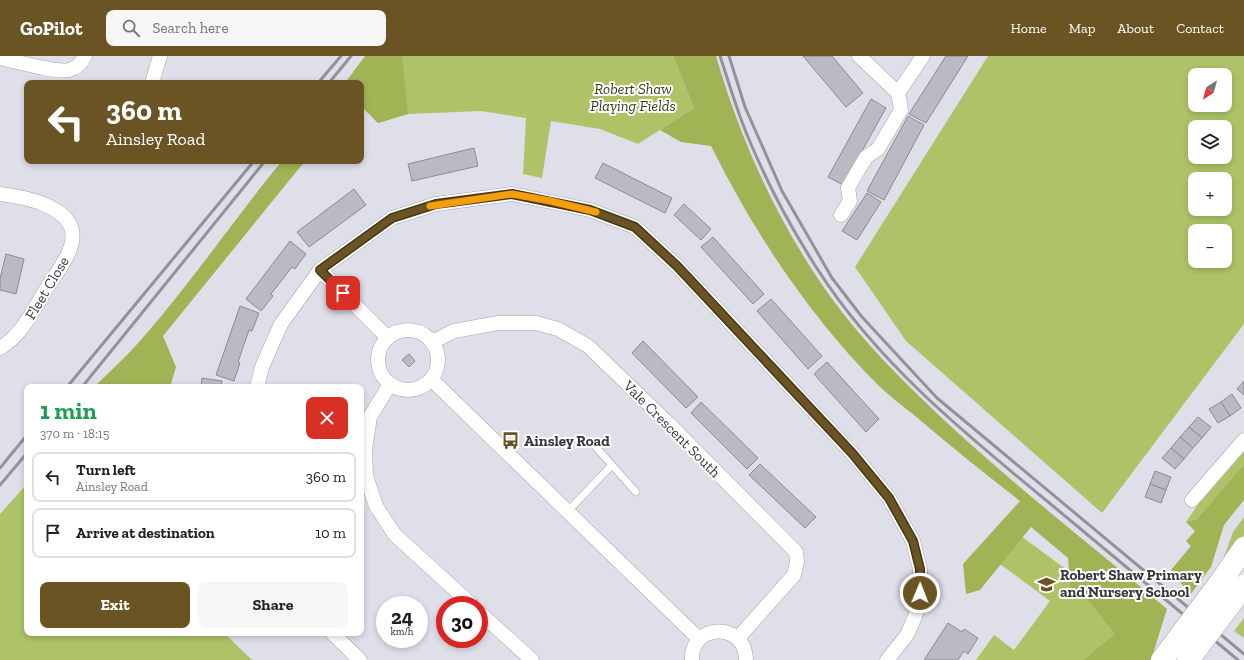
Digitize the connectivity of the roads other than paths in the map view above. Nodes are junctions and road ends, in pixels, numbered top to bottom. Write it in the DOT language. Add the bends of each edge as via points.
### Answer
graph roads {
  1 [pos="86,56"];
  2 [pos="160,56"];
  3 [pos="859,56"];
  4 [pos="922,56"];
  5 [pos="0,58"];
  6 [pos="153,80"];
  7 [pos="898,93"];
  8 [pos="0,194"];
  9 [pos="842,215"];
  10 [pos="320,270"];
  11 [pos="388,338"];
  12 [pos="432,342"];
  13 [pos="0,348"];
  14 [pos="431,379"];
  15 [pos="258,384"];
  16 [pos="390,384"];
  17 [pos="1244,440"];
  18 [pos="594,444"];
  19 [pos="612,465"];
  20 [pos="636,492"];
  21 [pos="1192,500"];
  22 [pos="568,511"];
  23 [pos="1244,548"];
  24 [pos="1244,586"];
  25 [pos="462,596"];
  26 [pos="488,620"];
  27 [pos="335,636"];
  28 [pos="738,638"];
  29 [pos="699,639"];
  30 [pos="360,660"];
  31 [pos="532,660"];
  32 [pos="692,660"];
  33 [pos="746,660"];
  34 [pos="887,660"];
  35 [pos="1162,660"];
  36 [pos="1188,660"];
  1 -- 5 [label="street" via="81,63 69,70"];
  2 -- 6 [label="street"];
  3 -- 7 [label="street"];
  4 -- 7 [label="street"];
  7 -- 9 [label="street" via="901,110 878,149 866,157 848,188 850,201"];
  8 -- 13 [label="street, Fleet Close" via="55,208 67,219 72,239 61,268 32,316 8,343"];
  10 -- 11 [label="street"];
  10 -- 15 [label="street" via="281,324 262,366"];
  10 -- 34 [label="street" via="392,218 436,204 512,194 590,210 635,227 683,272 852,453 889,498 913,541 920,569 920,593 916,614 907,635"];
  11 -- 12 [label="street" via="397,332 409,330 419,332"];
  11 -- 16 [label="street" via="380,347 378,357 383,377"];
  12 -- 14 [label="street" via="438,362"];
  12 -- 28 [label="street, Vale Crescent South" via="454,331 498,323 536,323 558,329 588,346 669,424 796,552 794,575"];
  14 -- 16 [label="street" via="414,389 404,390"];
  14 -- 22 [label="street"];
  16 -- 25 [label="street" via="370,417 365,449 366,476 376,506 395,535"];
  17 -- 21 [label="street"];
  18 -- 19 [label="lane"];
  19 -- 20 [label="lane"];
  19 -- 22 [label="lane"];
  22 -- 29 [label="street"];
  23 -- 35 [label="highway, bridge"];
  24 -- 36 [label="highway, bridge"];
  26 -- 31 [label="street"];
  27 -- 30 [label="street"];
  28 -- 29 [label="street" via="729,632 718,631 708,633"];
  28 -- 33 [label="street" via="743,645"];
  29 -- 32 [label="street"];
}
